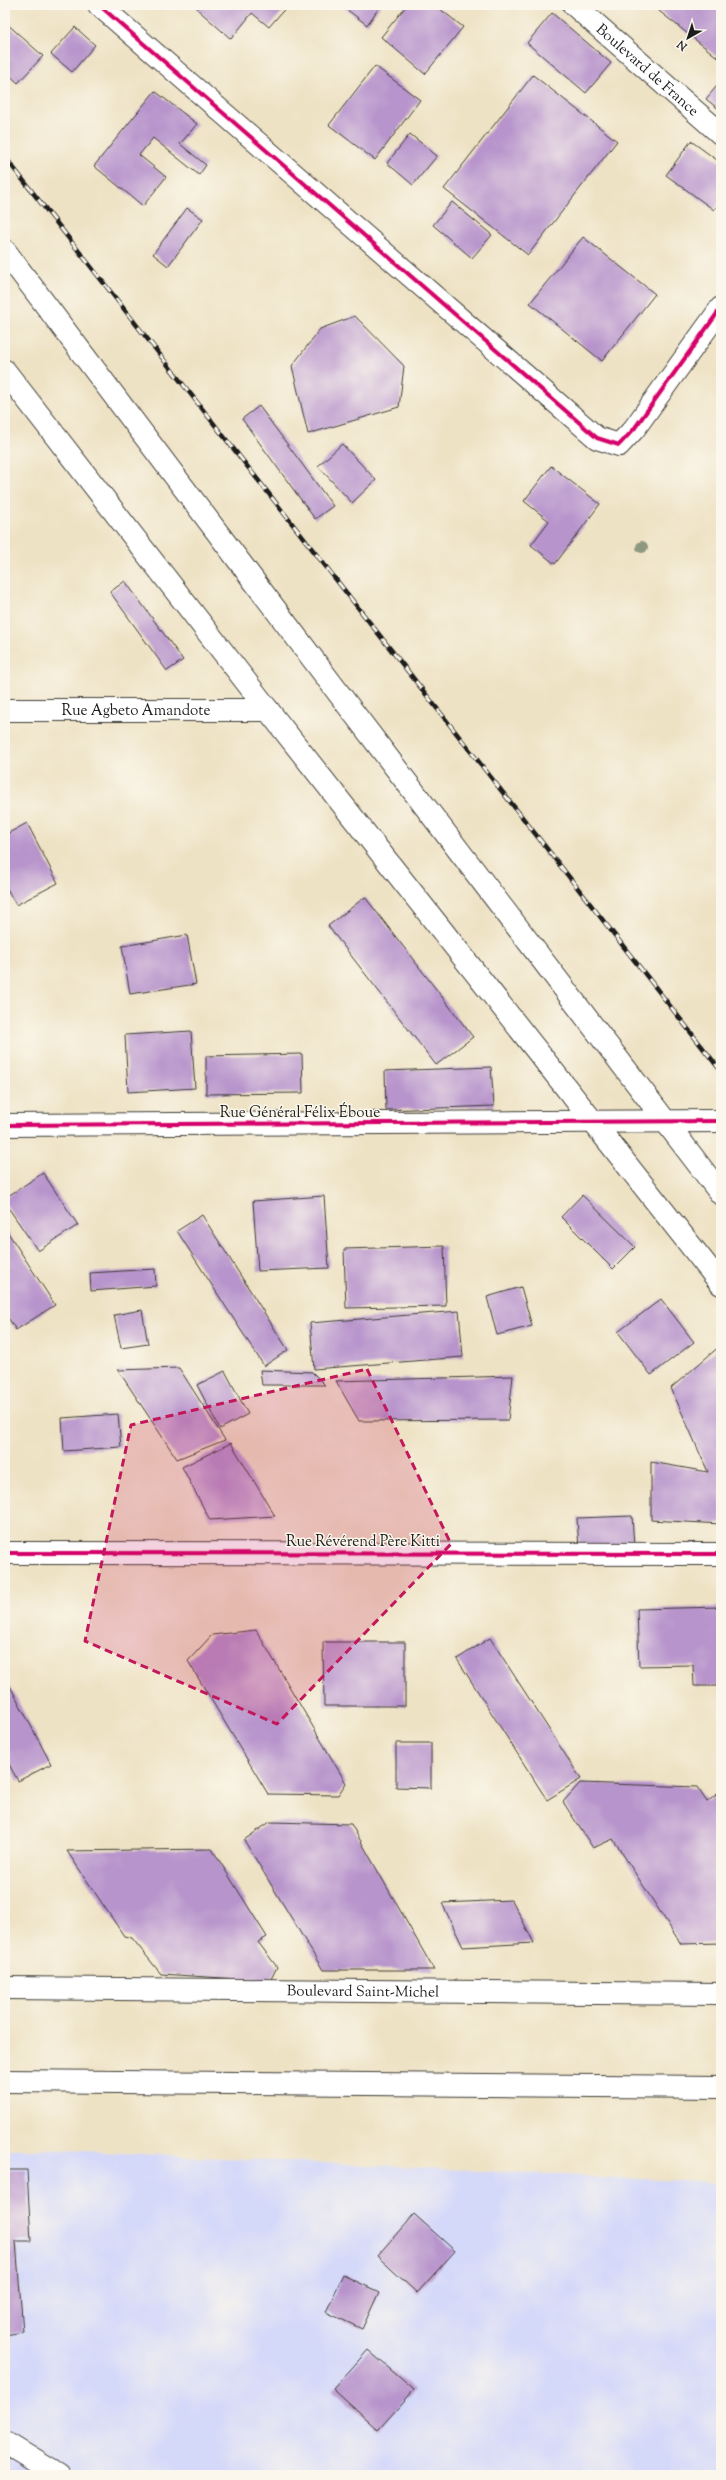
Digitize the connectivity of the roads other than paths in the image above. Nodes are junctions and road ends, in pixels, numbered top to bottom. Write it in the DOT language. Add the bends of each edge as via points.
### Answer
graph roads {
  1 [pos="99,5"];
  2 [pos="574,5"];
  3 [pos="721,134"];
  4 [pos="9,262"];
  5 [pos="721,308"];
  6 [pos="5,371"];
  7 [pos="5,710"];
  8 [pos="268,710"];
  9 [pos="721,1121"];
  10 [pos="595,1123"];
  11 [pos="5,1125"];
  12 [pos="721,1194"];
  13 [pos="721,1284"];
  14 [pos="5,1553"];
  15 [pos="721,1554"];
  16 [pos="5,1988"];
  17 [pos="721,1994"];
  18 [pos="5,2081"];
  19 [pos="721,2087"];
  20 [pos="5,2442"];
  21 [pos="59,2475"];
  1 -- 5 [label="main road" via="598,438 619,445 634,429"];
  2 -- 3 [label="main road, Boulevard de France"];
  4 -- 12 [label="main road"];
  6 -- 8 [label="main road"];
  7 -- 8 [label="main road, Rue Agbeto Amandote"];
  8 -- 10 [label="main road"];
  9 -- 10 [label="main road, Rue Général Félix Éboue"];
  10 -- 11 [label="main road, Rue Général Félix Éboue"];
  10 -- 13 [label="main road"];
  14 -- 15 [label="main road, Rue Révérend Père Kitti"];
  16 -- 17 [label="main road, Boulevard Saint-Michel"];
  18 -- 19 [label="main road"];
  20 -- 21 [label="lane"];
}
